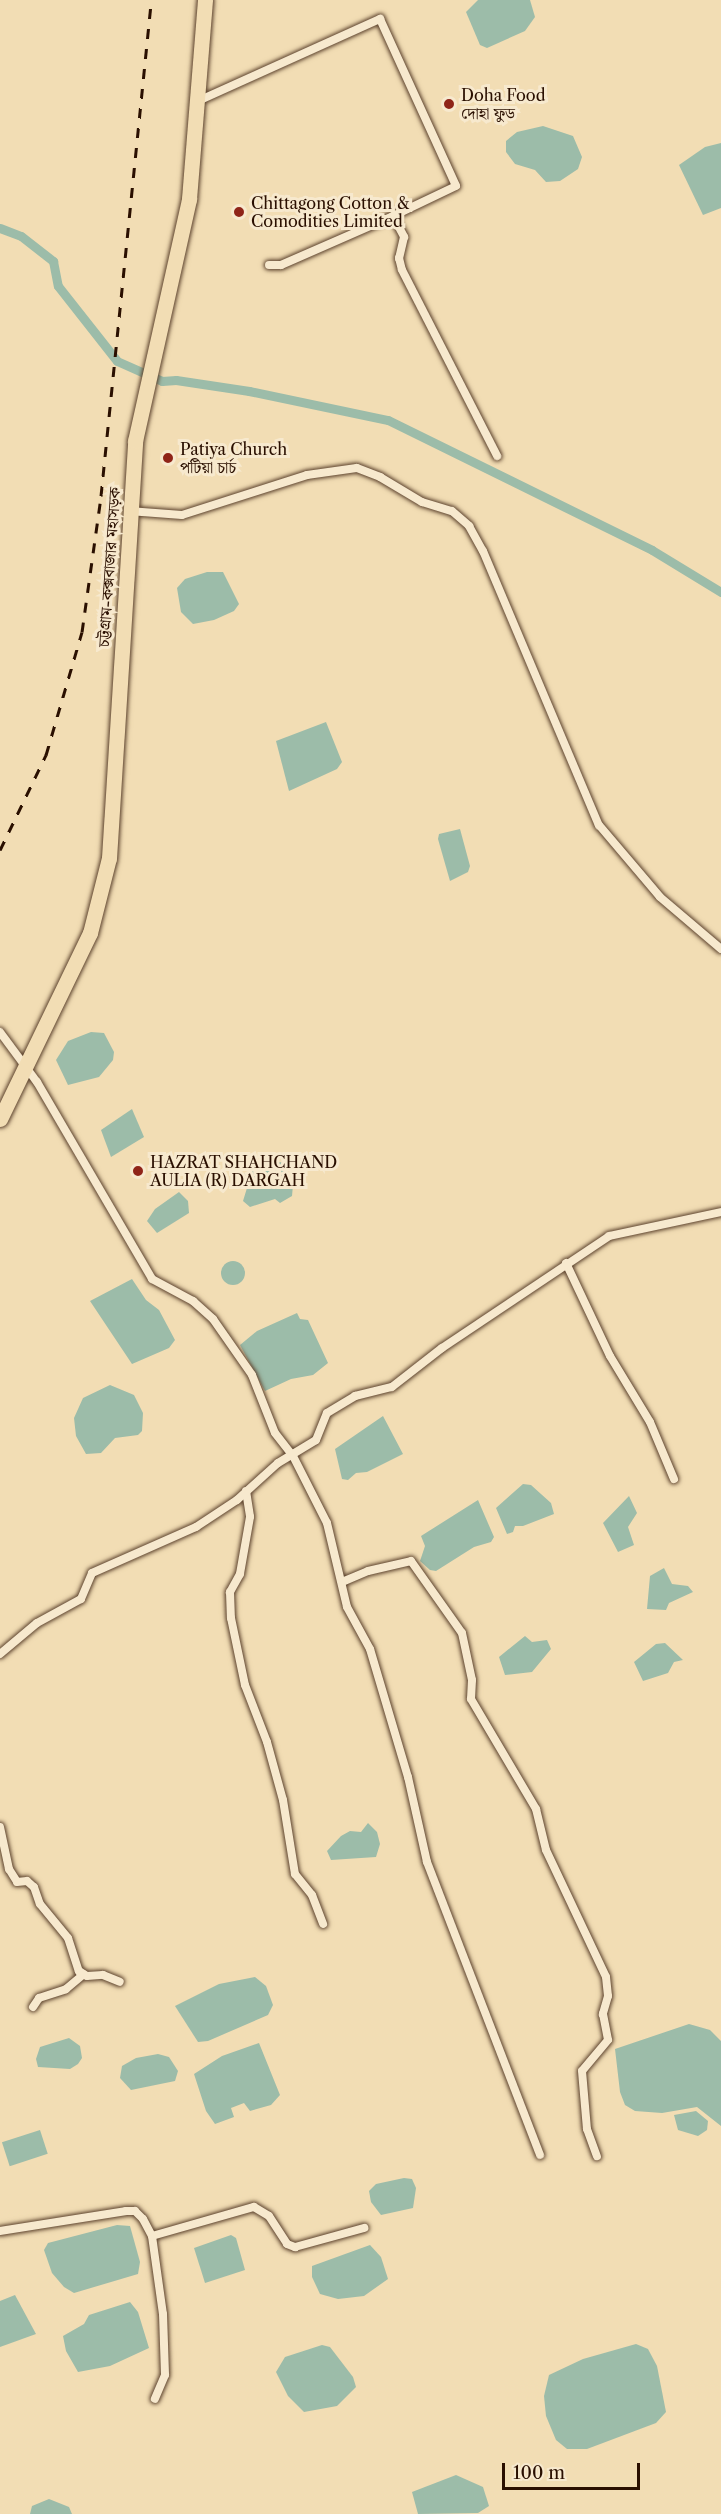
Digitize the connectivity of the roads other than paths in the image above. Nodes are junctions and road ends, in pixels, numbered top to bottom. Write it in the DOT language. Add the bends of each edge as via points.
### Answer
graph roads {
  1 [pos="206,0"];
  2 [pos="198,101"];
  3 [pos="393,216"];
  4 [pos="269,265"];
  5 [pos="497,456"];
  6 [pos="129,511"];
  7 [pos="721,950"];
  8 [pos="0,1032"];
  9 [pos="26,1070"];
  10 [pos="0,1119"];
  11 [pos="721,1212"];
  12 [pos="566,1263"];
  13 [pos="293,1456"];
  14 [pos="674,1479"];
  15 [pos="246,1491"];
  16 [pos="342,1582"];
  17 [pos="0,1654"];
  18 [pos="0,1827"];
  19 [pos="323,1924"];
  20 [pos="84,1974"];
  21 [pos="120,1982"];
  22 [pos="33,2007"];
  23 [pos="540,2155"];
  24 [pos="597,2156"];
  25 [pos="364,2229"];
  26 [pos="0,2231"];
  27 [pos="152,2236"];
  28 [pos="155,2400"];
  1 -- 2 [label="highway, চট্টগ্রাম-কক্সবাজার মহাসড়ক"];
  2 -- 3 [label="street" via="380,19 456,186"];
  2 -- 6 [label="highway, চট্টগ্রাম-কক্সবাজার মহাসড়ক" via="189,199 140,414"];
  3 -- 4 [label="street" via="281,265"];
  3 -- 5 [label="street" via="404,237 399,258 402,270"];
  6 -- 7 [label="street" via="182,515 307,475 357,468 422,502 452,511 469,526 483,551 599,825 660,897"];
  6 -- 9 [label="highway, চট্টগ্রাম-কক্সবাজার মহাসড়ক" via="109,858 90,933 56,997"];
  8 -- 9 [label="street"];
  9 -- 10 [label="highway, চট্টগ্রাম-কক্সবাজার মহাসড়ক"];
  9 -- 13 [label="street" via="152,1279 194,1301 213,1319 257,1383 275,1433"];
  11 -- 12 [label="street" via="609,1236"];
  12 -- 13 [label="street" via="392,1387 355,1396 327,1413 316,1440"];
  12 -- 14 [label="street" via="610,1356 650,1422"];
  13 -- 15 [label="street" via="278,1463"];
  13 -- 16 [label="street" via="327,1523"];
  15 -- 17 [label="street" via="196,1527 92,1573 81,1599 37,1623"];
  15 -- 19 [label="street" via="250,1516 240,1574 230,1592 231,1618 245,1685 267,1742 283,1800 295,1874 312,1896"];
  16 -- 23 [label="street" via="347,1607 370,1649 408,1777 427,1862"];
  16 -- 24 [label="street" via="411,1561 462,1633 472,1680 471,1699 536,1809 546,1850 606,1977 608,1996 603,2014 608,2040 582,2071 587,2129"];
  18 -- 20 [label="street" via="9,1869 17,1882 27,1881 34,1887 40,1904 68,1938 79,1971"];
  20 -- 21 [label="street"];
  20 -- 22 [label="street" via="66,1989 39,1998"];
  25 -- 27 [label="street" via="295,2247 287,2244 269,2216 254,2207"];
  26 -- 27 [label="street" via="18,2225 52,2226 135,2211"];
  27 -- 28 [label="street" via="161,2288 165,2375"];
}
